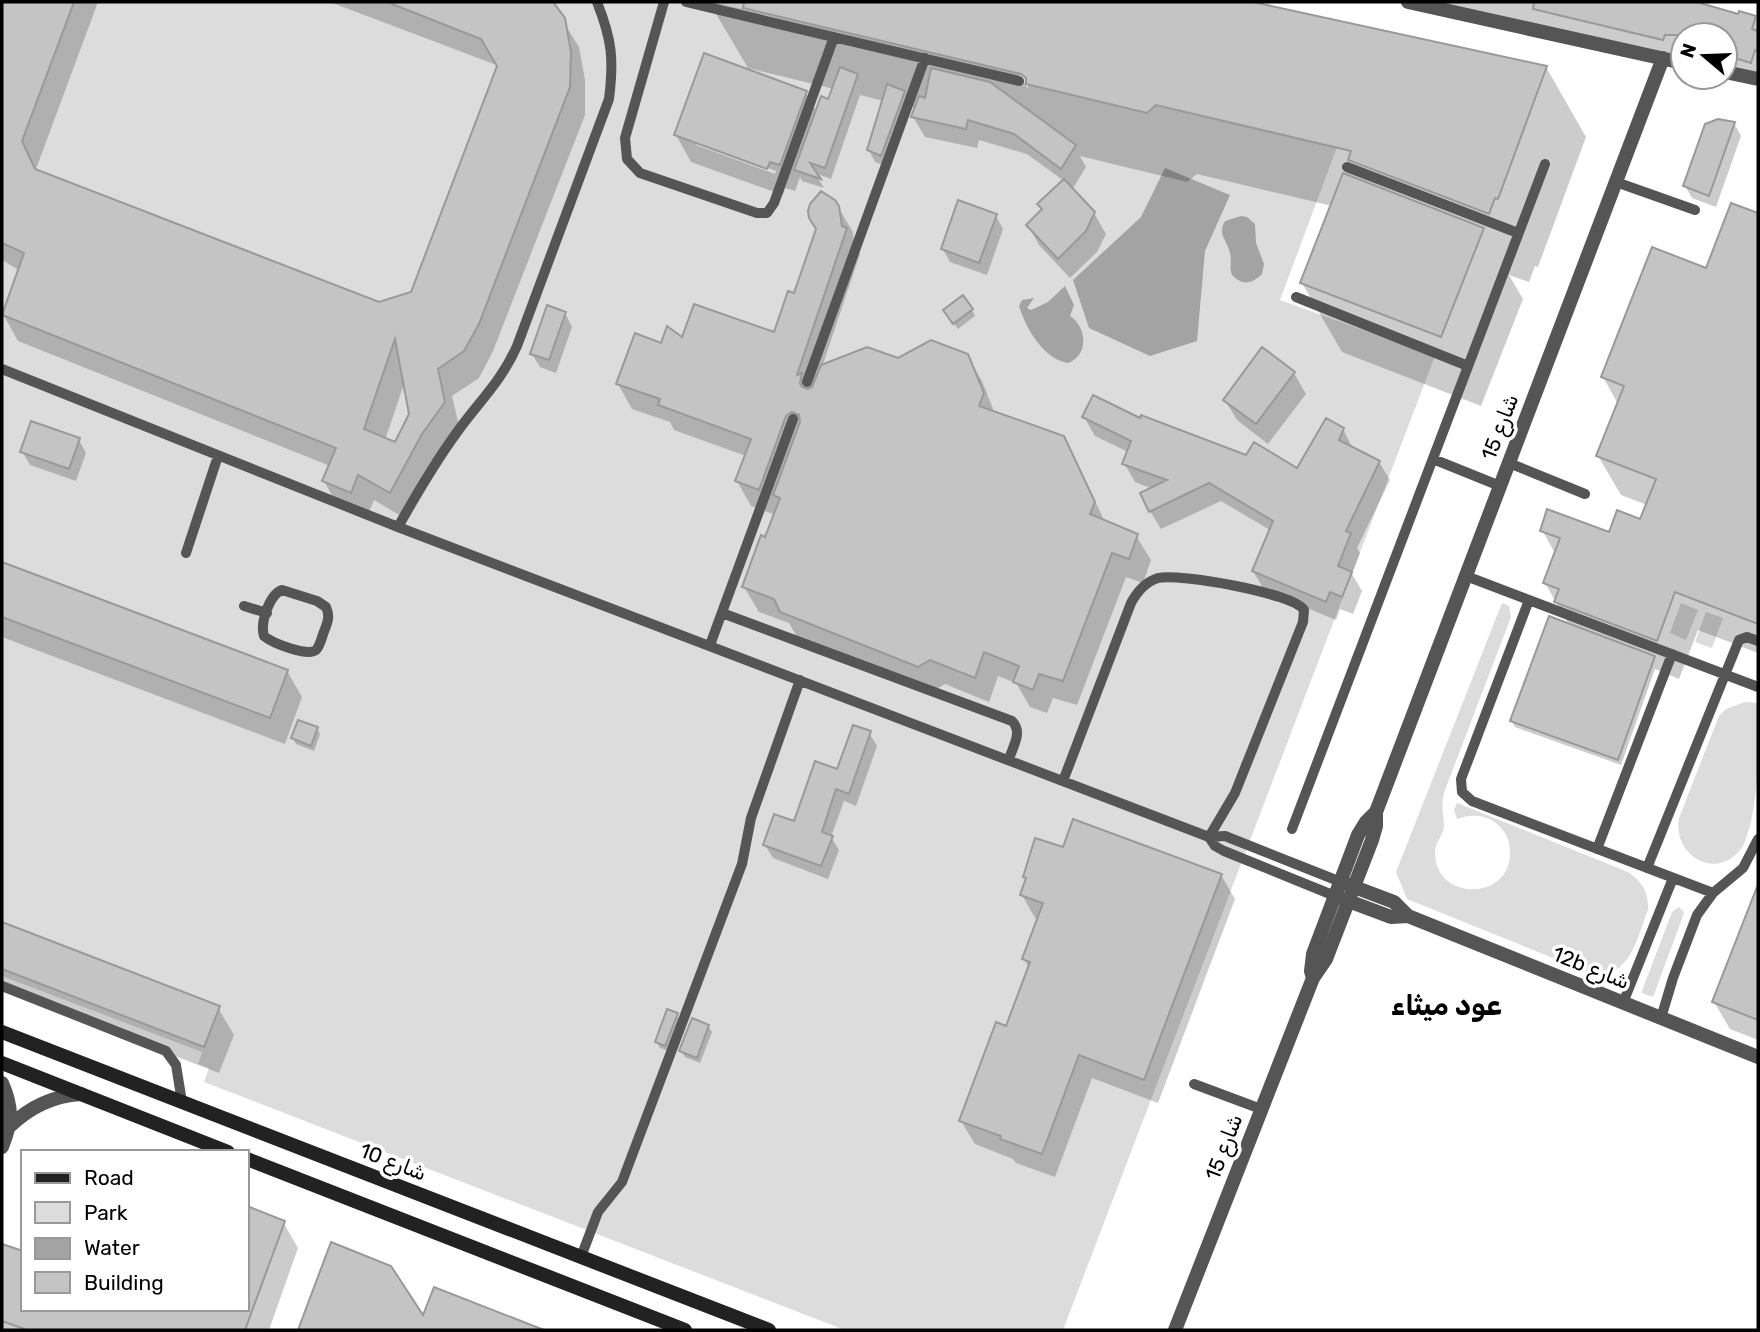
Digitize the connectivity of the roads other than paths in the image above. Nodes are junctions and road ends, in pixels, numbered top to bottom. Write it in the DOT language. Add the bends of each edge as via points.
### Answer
graph roads {
  1 [pos="597,2"];
  2 [pos="664,2"];
  3 [pos="686,2"];
  4 [pos="1408,2"];
  5 [pos="834,37"];
  6 [pos="925,58"];
  7 [pos="1663,58"];
  8 [pos="1669,59"];
  9 [pos="1739,75"];
  10 [pos="1758,79"];
  11 [pos="1020,81"];
  12 [pos="1545,163"];
  13 [pos="1348,167"];
  14 [pos="1616,183"];
  15 [pos="1695,210"];
  16 [pos="1518,233"];
  17 [pos="1297,297"];
  18 [pos="1468,366"];
  19 [pos="2,369"];
  20 [pos="807,382"];
  21 [pos="793,419"];
  22 [pos="218,456"];
  23 [pos="1433,459"];
  24 [pos="1509,463"];
  25 [pos="1500,486"];
  26 [pos="1585,494"];
  27 [pos="398,527"];
  28 [pos="186,552"];
  29 [pos="1466,576"];
  30 [pos="1529,600"];
  31 [pos="244,606"];
  32 [pos="267,613"];
  33 [pos="722,613"];
  34 [pos="1758,640"];
  35 [pos="710,645"];
  36 [pos="1672,654"];
  37 [pos="1725,674"];
  38 [pos="800,680"];
  39 [pos="1758,687"];
  40 [pos="1009,759"];
  41 [pos="1063,781"];
  42 [pos="1292,830"];
  43 [pos="1209,837"];
  44 [pos="1758,843"];
  45 [pos="1597,849"];
  46 [pos="1647,868"];
  47 [pos="1673,878"];
  48 [pos="1348,884"];
  49 [pos="1713,894"];
  50 [pos="1342,899"];
  51 [pos="1408,916"];
  52 [pos="2,986"];
  53 [pos="1623,1003"];
  54 [pos="1661,1018"];
  55 [pos="2,1032"];
  56 [pos="1758,1057"];
  57 [pos="2,1063"];
  58 [pos="2,1083"];
  59 [pos="1194,1084"];
  60 [pos="81,1094"];
  61 [pos="182,1102"];
  62 [pos="1261,1109"];
  63 [pos="10,1126"];
  64 [pos="2,1147"];
  65 [pos="223,1150"];
  66 [pos="248,1159"];
  67 [pos="581,1257"];
  68 [pos="685,1330"];
  69 [pos="769,1330"];
  70 [pos="1175,1330"];
  1 -- 27 [label="lane" via="608,30 613,65 609,99 517,346 494,388 437,460"];
  2 -- 5 [label="lane" via="625,138 627,159 640,173 757,213 767,213 774,203"];
  3 -- 5 [label="lane"];
  4 -- 7 [label="street"];
  5 -- 6 [label="lane"];
  6 -- 11 [label="lane"];
  6 -- 20 [label="lane"];
  7 -- 8 [label="street"];
  7 -- 14 [label="street, شارع 15"];
  9 -- 10 [label="street"];
  12 -- 16 [label="lane"];
  13 -- 16 [label="lane"];
  14 -- 15 [label="lane"];
  14 -- 24 [label="street, شارع 15"];
  16 -- 18 [label="lane"];
  17 -- 18 [label="lane"];
  18 -- 23 [label="lane"];
  19 -- 22 [label="lane"];
  21 -- 33 [label="lane"];
  22 -- 27 [label="lane"];
  22 -- 28 [label="lane"];
  23 -- 25 [label="lane"];
  23 -- 42 [label="lane"];
  24 -- 25 [label="street, شارع 15"];
  24 -- 26 [label="lane"];
  25 -- 29 [label="street, شارع 15"];
  27 -- 35 [label="lane"];
  29 -- 30 [label="lane"];
  29 -- 48 [label="street, شارع 15" via="1376,812 1362,828"];
  30 -- 36 [label="lane"];
  30 -- 45 [label="lane" via="1461,779 1462,792"];
  31 -- 32 [label="lane"];
  32 -- 32 [label="lane" via="262,631 269,640 309,653 318,648 329,613 323,604 282,590 273,596"];
  33 -- 35 [label="lane"];
  33 -- 40 [label="lane" via="1012,721 1018,734"];
  34 -- 37 [label="lane" via="1739,640"];
  35 -- 38 [label="lane"];
  36 -- 37 [label="lane"];
  36 -- 45 [label="lane"];
  37 -- 39 [label="lane"];
  37 -- 46 [label="lane"];
  38 -- 40 [label="lane"];
  38 -- 67 [label="lane" via="751,818 742,864 627,1169 618,1189 598,1212"];
  40 -- 41 [label="lane"];
  41 -- 43 [label="lane"];
  41 -- 43 [label="lane" via="1131,603 1147,583 1159,578 1195,579 1294,602 1304,610 1303,622 1235,793"];
  43 -- 48 [label="lane" via="1225,836"];
  43 -- 50 [label="lane" via="1224,851"];
  44 -- 49 [label="lane" via="1743,868"];
  45 -- 46 [label="lane"];
  46 -- 47 [label="lane"];
  47 -- 49 [label="lane"];
  47 -- 53 [label="lane"];
  48 -- 50 [label="street, شارع 15"];
  48 -- 51 [label="street, 12b شارع" via="1394,902"];
  49 -- 54 [label="lane" via="1697,915"];
  50 -- 51 [label="street, 12b شارع" via="1391,917"];
  50 -- 62 [label="street, شارع 15" via="1313,954 1313,978"];
  51 -- 53 [label="street, 12b شارع"];
  52 -- 61 [label="lane" via="166,1051 177,1065"];
  53 -- 54 [label="street, 12b شارع"];
  54 -- 56 [label="street, 12b شارع"];
  55 -- 61 [label="main road, شارع 10"];
  57 -- 60 [label="main road"];
  58 -- 63 [label="street"];
  59 -- 62 [label="lane"];
  60 -- 63 [label="street" via="35,1106"];
  60 -- 65 [label="main road"];
  61 -- 67 [label="main road, شارع 10"];
  62 -- 70 [label="street, شارع 15"];
  63 -- 64 [label="street"];
  66 -- 68 [label="main road"];
  67 -- 69 [label="main road, شارع 10"];
}
